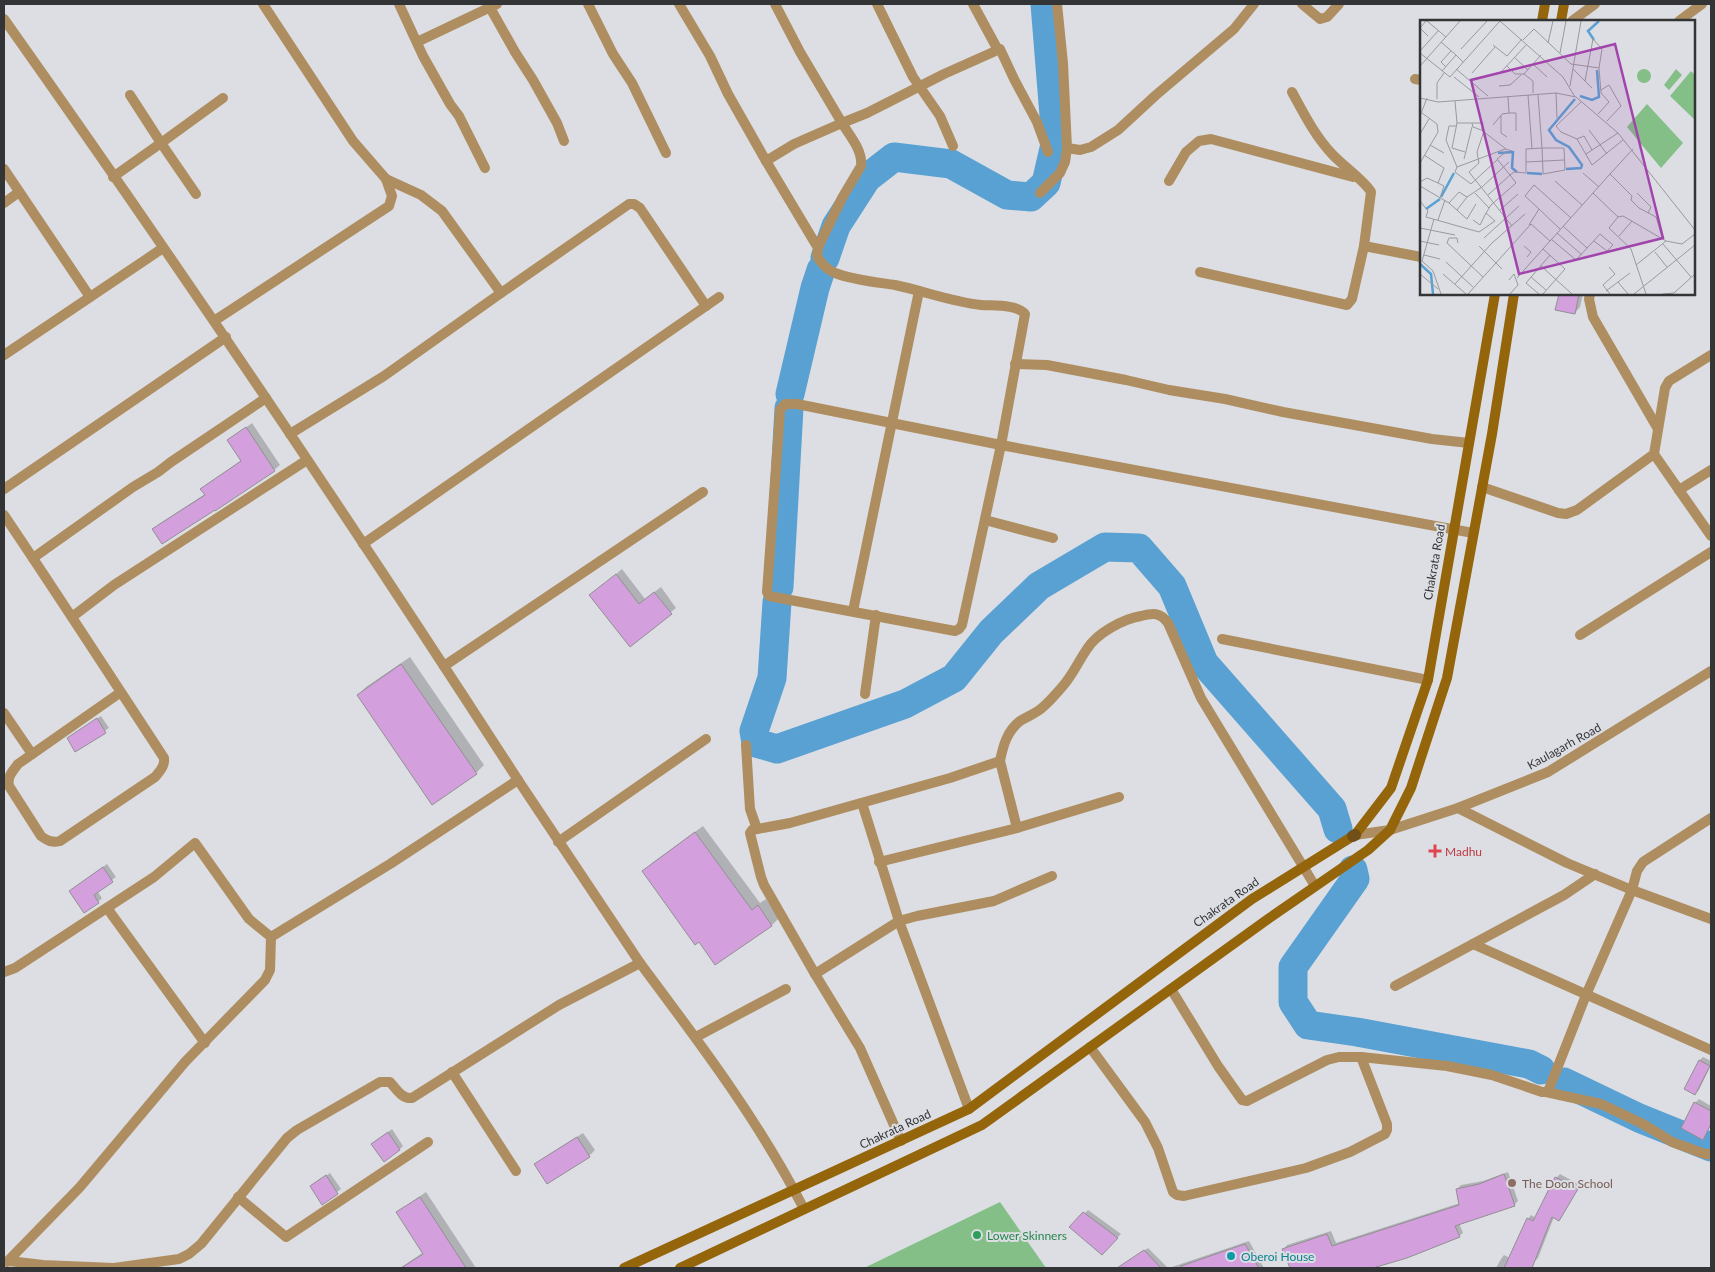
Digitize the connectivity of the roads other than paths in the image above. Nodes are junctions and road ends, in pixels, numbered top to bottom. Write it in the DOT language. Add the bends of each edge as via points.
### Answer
graph roads {
  1 [pos="263,4"];
  2 [pos="398,4"];
  3 [pos="588,4"];
  4 [pos="679,4"];
  5 [pos="775,4"];
  6 [pos="876,4"];
  7 [pos="973,4"];
  8 [pos="1057,4"];
  9 [pos="1254,4"];
  10 [pos="1302,4"];
  11 [pos="1339,4"];
  12 [pos="1545,4"];
  13 [pos="1564,4"];
  14 [pos="1595,4"];
  15 [pos="1702,4"];
  16 [pos="492,5"];
  17 [pos="4,19"];
  18 [pos="1542,20"];
  19 [pos="1561,20"];
  20 [pos="1573,20"];
  21 [pos="1680,20"];
  22 [pos="417,42"];
  23 [pos="998,50"];
  24 [pos="920,87"];
  25 [pos="1292,92"];
  26 [pos="130,95"];
  27 [pos="223,98"];
  28 [pos="842,123"];
  29 [pos="564,141"];
  30 [pos="161,143"];
  31 [pos="953,146"];
  32 [pos="1067,148"];
  33 [pos="1048,152"];
  34 [pos="666,153"];
  35 [pos="766,160"];
  36 [pos="485,168"];
  37 [pos="4,169"];
  38 [pos="113,177"];
  39 [pos="1356,178"];
  40 [pos="386,179"];
  41 [pos="1169,181"];
  42 [pos="19,192"];
  43 [pos="196,194"];
  44 [pos="1040,194"];
  45 [pos="4,204"];
  46 [pos="1364,246"];
  47 [pos="163,248"];
  48 [pos="818,248"];
  49 [pos="1420,257"];
  50 [pos="1200,272"];
  51 [pos="919,291"];
  52 [pos="501,293"];
  53 [pos="1495,295"];
  54 [pos="1514,295"];
  55 [pos="1590,295"];
  56 [pos="90,297"];
  57 [pos="719,297"];
  58 [pos="706,306"];
  59 [pos="214,321"];
  60 [pos="226,337"];
  61 [pos="4,355"];
  62 [pos="1711,355"];
  63 [pos="1015,364"];
  64 [pos="266,398"];
  65 [pos="891,423"];
  66 [pos="1658,429"];
  67 [pos="290,434"];
  68 [pos="1469,443"];
  69 [pos="1001,445"];
  70 [pos="1654,454"];
  71 [pos="307,460"];
  72 [pos="1711,470"];
  73 [pos="1482,487"];
  74 [pos="4,489"];
  75 [pos="1679,490"];
  76 [pos="703,492"];
  77 [pos="4,515"];
  78 [pos="984,520"];
  79 [pos="1453,530"];
  80 [pos="1473,533"];
  81 [pos="1711,536"];
  82 [pos="1052,538"];
  83 [pos="363,544"];
  84 [pos="1711,552"];
  85 [pos="33,558"];
  86 [pos="853,611"];
  87 [pos="876,616"];
  88 [pos="72,617"];
  89 [pos="1580,635"];
  90 [pos="1222,639"];
  91 [pos="444,666"];
  92 [pos="1711,671"];
  93 [pos="1428,680"];
  94 [pos="121,692"];
  95 [pos="865,694"];
  96 [pos="4,713"];
  97 [pos="706,739"];
  98 [pos="746,745"];
  99 [pos="32,754"];
  100 [pos="1000,761"];
  101 [pos="518,780"];
  102 [pos="1120,797"];
  103 [pos="862,803"];
  104 [pos="1458,808"];
  105 [pos="1711,818"];
  106 [pos="1017,828"];
  107 [pos="757,829"];
  108 [pos="1390,830"];
  109 [pos="1354,835"];
  110 [pos="558,842"];
  111 [pos="879,862"];
  112 [pos="1303,867"];
  113 [pos="1595,874"];
  114 [pos="1052,876"];
  115 [pos="1315,886"];
  116 [pos="1632,890"];
  117 [pos="107,908"];
  118 [pos="1711,920"];
  119 [pos="899,921"];
  120 [pos="270,937"];
  121 [pos="1473,944"];
  122 [pos="640,964"];
  123 [pos="4,972"];
  124 [pos="815,974"];
  125 [pos="1395,986"];
  126 [pos="786,989"];
  127 [pos="1170,989"];
  128 [pos="1586,994"];
  129 [pos="696,1037"];
  130 [pos="205,1043"];
  131 [pos="1090,1047"];
  132 [pos="1711,1050"];
  133 [pos="1361,1057"];
  134 [pos="452,1072"];
  135 [pos="1546,1092"];
  136 [pos="969,1109"];
  137 [pos="901,1141"];
  138 [pos="428,1142"];
  139 [pos="1711,1154"];
  140 [pos="516,1170"];
  141 [pos="794,1191"];
  142 [pos="238,1197"];
  143 [pos="804,1209"];
  144 [pos="7,1262"];
  145 [pos="624,1268"];
  146 [pos="680,1268"];
  1 -- 40 [label="street" via="352,141"];
  2 -- 22 [label="street"];
  3 -- 34 [label="street" via="613,54 632,82"];
  4 -- 35 [label="street"];
  5 -- 28 [label="street"];
  6 -- 24 [label="street"];
  7 -- 23 [label="street"];
  8 -- 32 [label="street" via="1064,63"];
  9 -- 32 [label="street" via="1234,29 1118,130 1080,150"];
  10 -- 11 [label="street" via="1320,19 1327,18"];
  12 -- 18 [label="main road"];
  13 -- 19 [label="main road"];
  14 -- 20 [label="street"];
  15 -- 21 [label="street"];
  16 -- 22 [label="street"];
  16 -- 29 [label="street"];
  17 -- 38 [label="street"];
  22 -- 36 [label="street"];
  23 -- 24 [label="street"];
  23 -- 33 [label="street" via="1000,48 1037,122"];
  24 -- 28 [label="street"];
  24 -- 31 [label="street" via="940,116"];
  25 -- 39 [label="street" via="1311,127 1331,154"];
  26 -- 30 [label="street"];
  27 -- 30 [label="street"];
  28 -- 35 [label="street"];
  28 -- 48 [label="street" via="858,150 861,166"];
  30 -- 38 [label="street"];
  30 -- 43 [label="street"];
  32 -- 44 [label="street" via="1060,173"];
  35 -- 48 [label="street"];
  37 -- 42 [label="street"];
  38 -- 47 [label="street"];
  39 -- 41 [label="street" via="1212,139 1199,141 1186,152"];
  39 -- 46 [label="street" via="1371,192"];
  40 -- 52 [label="street" via="421,196 442,211"];
  40 -- 59 [label="street" via="392,196 389,206"];
  42 -- 45 [label="street"];
  42 -- 56 [label="street"];
  46 -- 49 [label="street"];
  46 -- 50 [label="street" via="1352,299 1347,305"];
  47 -- 56 [label="street"];
  47 -- 59 [label="street"];
  48 -- 51 [label="street" via="818,258 833,272"];
  51 -- 63 [label="street" via="1024,312"];
  51 -- 65 [label="street"];
  52 -- 58 [label="street" via="628,204 634,204 640,208"];
  52 -- 67 [label="street" via="384,376"];
  53 -- 68 [label="main road, Chakrata Road"];
  54 -- 73 [label="main road"];
  55 -- 66 [label="street" via="1593,318"];
  56 -- 61 [label="street"];
  57 -- 58 [label="street"];
  58 -- 83 [label="street"];
  59 -- 60 [label="street"];
  60 -- 64 [label="street"];
  60 -- 74 [label="street"];
  62 -- 66 [label="street" via="1669,381 1663,393"];
  63 -- 68 [label="street" via="1047,365 1283,412"];
  63 -- 69 [label="street"];
  64 -- 67 [label="street"];
  64 -- 85 [label="street"];
  65 -- 69 [label="street"];
  65 -- 86 [label="street"];
  65 -- 86 [label="street" via="797,404 785,404 780,410 769,596"];
  66 -- 70 [label="street"];
  67 -- 71 [label="street"];
  68 -- 79 [label="main road, Chakrata Road"];
  69 -- 78 [label="street"];
  69 -- 79 [label="street"];
  70 -- 73 [label="street" via="1577,510 1566,514"];
  70 -- 75 [label="street"];
  71 -- 83 [label="street"];
  71 -- 88 [label="street" via="114,585"];
  72 -- 75 [label="street"];
  73 -- 80 [label="main road"];
  75 -- 81 [label="street"];
  76 -- 91 [label="street"];
  77 -- 85 [label="street"];
  78 -- 82 [label="street"];
  78 -- 87 [label="street" via="959,629 955,631"];
  79 -- 80 [label="street"];
  79 -- 93 [label="main road, Chakrata Road"];
  80 -- 108 [label="main road" via="1447,678 1411,788"];
  83 -- 91 [label="street"];
  84 -- 89 [label="street"];
  85 -- 88 [label="street"];
  86 -- 87 [label="street"];
  87 -- 95 [label="street"];
  88 -- 94 [label="street"];
  90 -- 93 [label="street"];
  91 -- 101 [label="street"];
  92 -- 104 [label="street, Kaulagarh Road" via="1548,772"];
  93 -- 109 [label="main road, Chakrata Road" via="1390,788"];
  94 -- 99 [label="street"];
  94 -- 99 [label="street" via="165,763 155,777 60,841 48,841 41,836 9,786 10,775"];
  96 -- 99 [label="street"];
  97 -- 110 [label="street"];
  98 -- 107 [label="street" via="750,809"];
  100 -- 103 [label="street"];
  100 -- 106 [label="street"];
  100 -- 112 [label="street" via="1005,739 1014,727 1042,708 1064,685 1094,640 1122,621 1155,613 1168,623 1201,698"];
  101 -- 110 [label="street"];
  101 -- 120 [label="street" via="390,864"];
  102 -- 106 [label="street"];
  103 -- 107 [label="street"];
  103 -- 111 [label="street"];
  104 -- 108 [label="street, Kaulagarh Road"];
  104 -- 113 [label="street"];
  105 -- 116 [label="street" via="1643,862"];
  106 -- 111 [label="street"];
  107 -- 124 [label="street" via="750,833 761,877"];
  108 -- 109 [label="street, Kaulagarh Road"];
  108 -- 115 [label="main road" via="1368,850"];
  109 -- 112 [label="main road, Chakrata Road"];
  110 -- 122 [label="street"];
  111 -- 119 [label="street"];
  112 -- 115 [label="street"];
  112 -- 136 [label="main road, Chakrata Road" via="1252,898"];
  113 -- 116 [label="street"];
  113 -- 121 [label="street" via="1564,895"];
  114 -- 119 [label="street" via="994,901"];
  115 -- 127 [label="main road"];
  116 -- 118 [label="street"];
  116 -- 128 [label="street"];
  117 -- 120 [label="street" via="154,877 195,843 249,919"];
  117 -- 123 [label="street"];
  117 -- 130 [label="street"];
  119 -- 124 [label="street"];
  119 -- 136 [label="street"];
  120 -- 130 [label="street" via="270,970 265,980"];
  121 -- 125 [label="street"];
  121 -- 128 [label="street"];
  122 -- 129 [label="street"];
  122 -- 134 [label="street" via="559,1005"];
  124 -- 137 [label="street" via="860,1048"];
  126 -- 129 [label="street"];
  127 -- 131 [label="main road"];
  127 -- 133 [label="street" via="1218,1066 1242,1100 1247,1102 1327,1060"];
  128 -- 132 [label="street"];
  128 -- 135 [label="street"];
  129 -- 141 [label="street" via="772,1151"];
  130 -- 144 [label="street" via="184,1062 80,1187"];
  131 -- 133 [label="street" via="1145,1122 1173,1192 1184,1196 1306,1168 1350,1152 1385,1134 1387,1124"];
  131 -- 143 [label="main road" via="982,1125"];
  133 -- 135 [label="street" via="1447,1066 1492,1075"];
  134 -- 140 [label="street"];
  134 -- 142 [label="street" via="407,1099 390,1082 380,1082 297,1130"];
  135 -- 139 [label="street" via="1601,1104 1672,1142"];
  136 -- 137 [label="main road, Chakrata Road"];
  137 -- 141 [label="main road, Chakrata Road"];
  138 -- 142 [label="street" via="286,1237"];
  141 -- 143 [label="street"];
  141 -- 145 [label="main road, Chakrata Road"];
  142 -- 144 [label="street" via="201,1244 179,1258 114,1268"];
  143 -- 146 [label="main road"];
}
